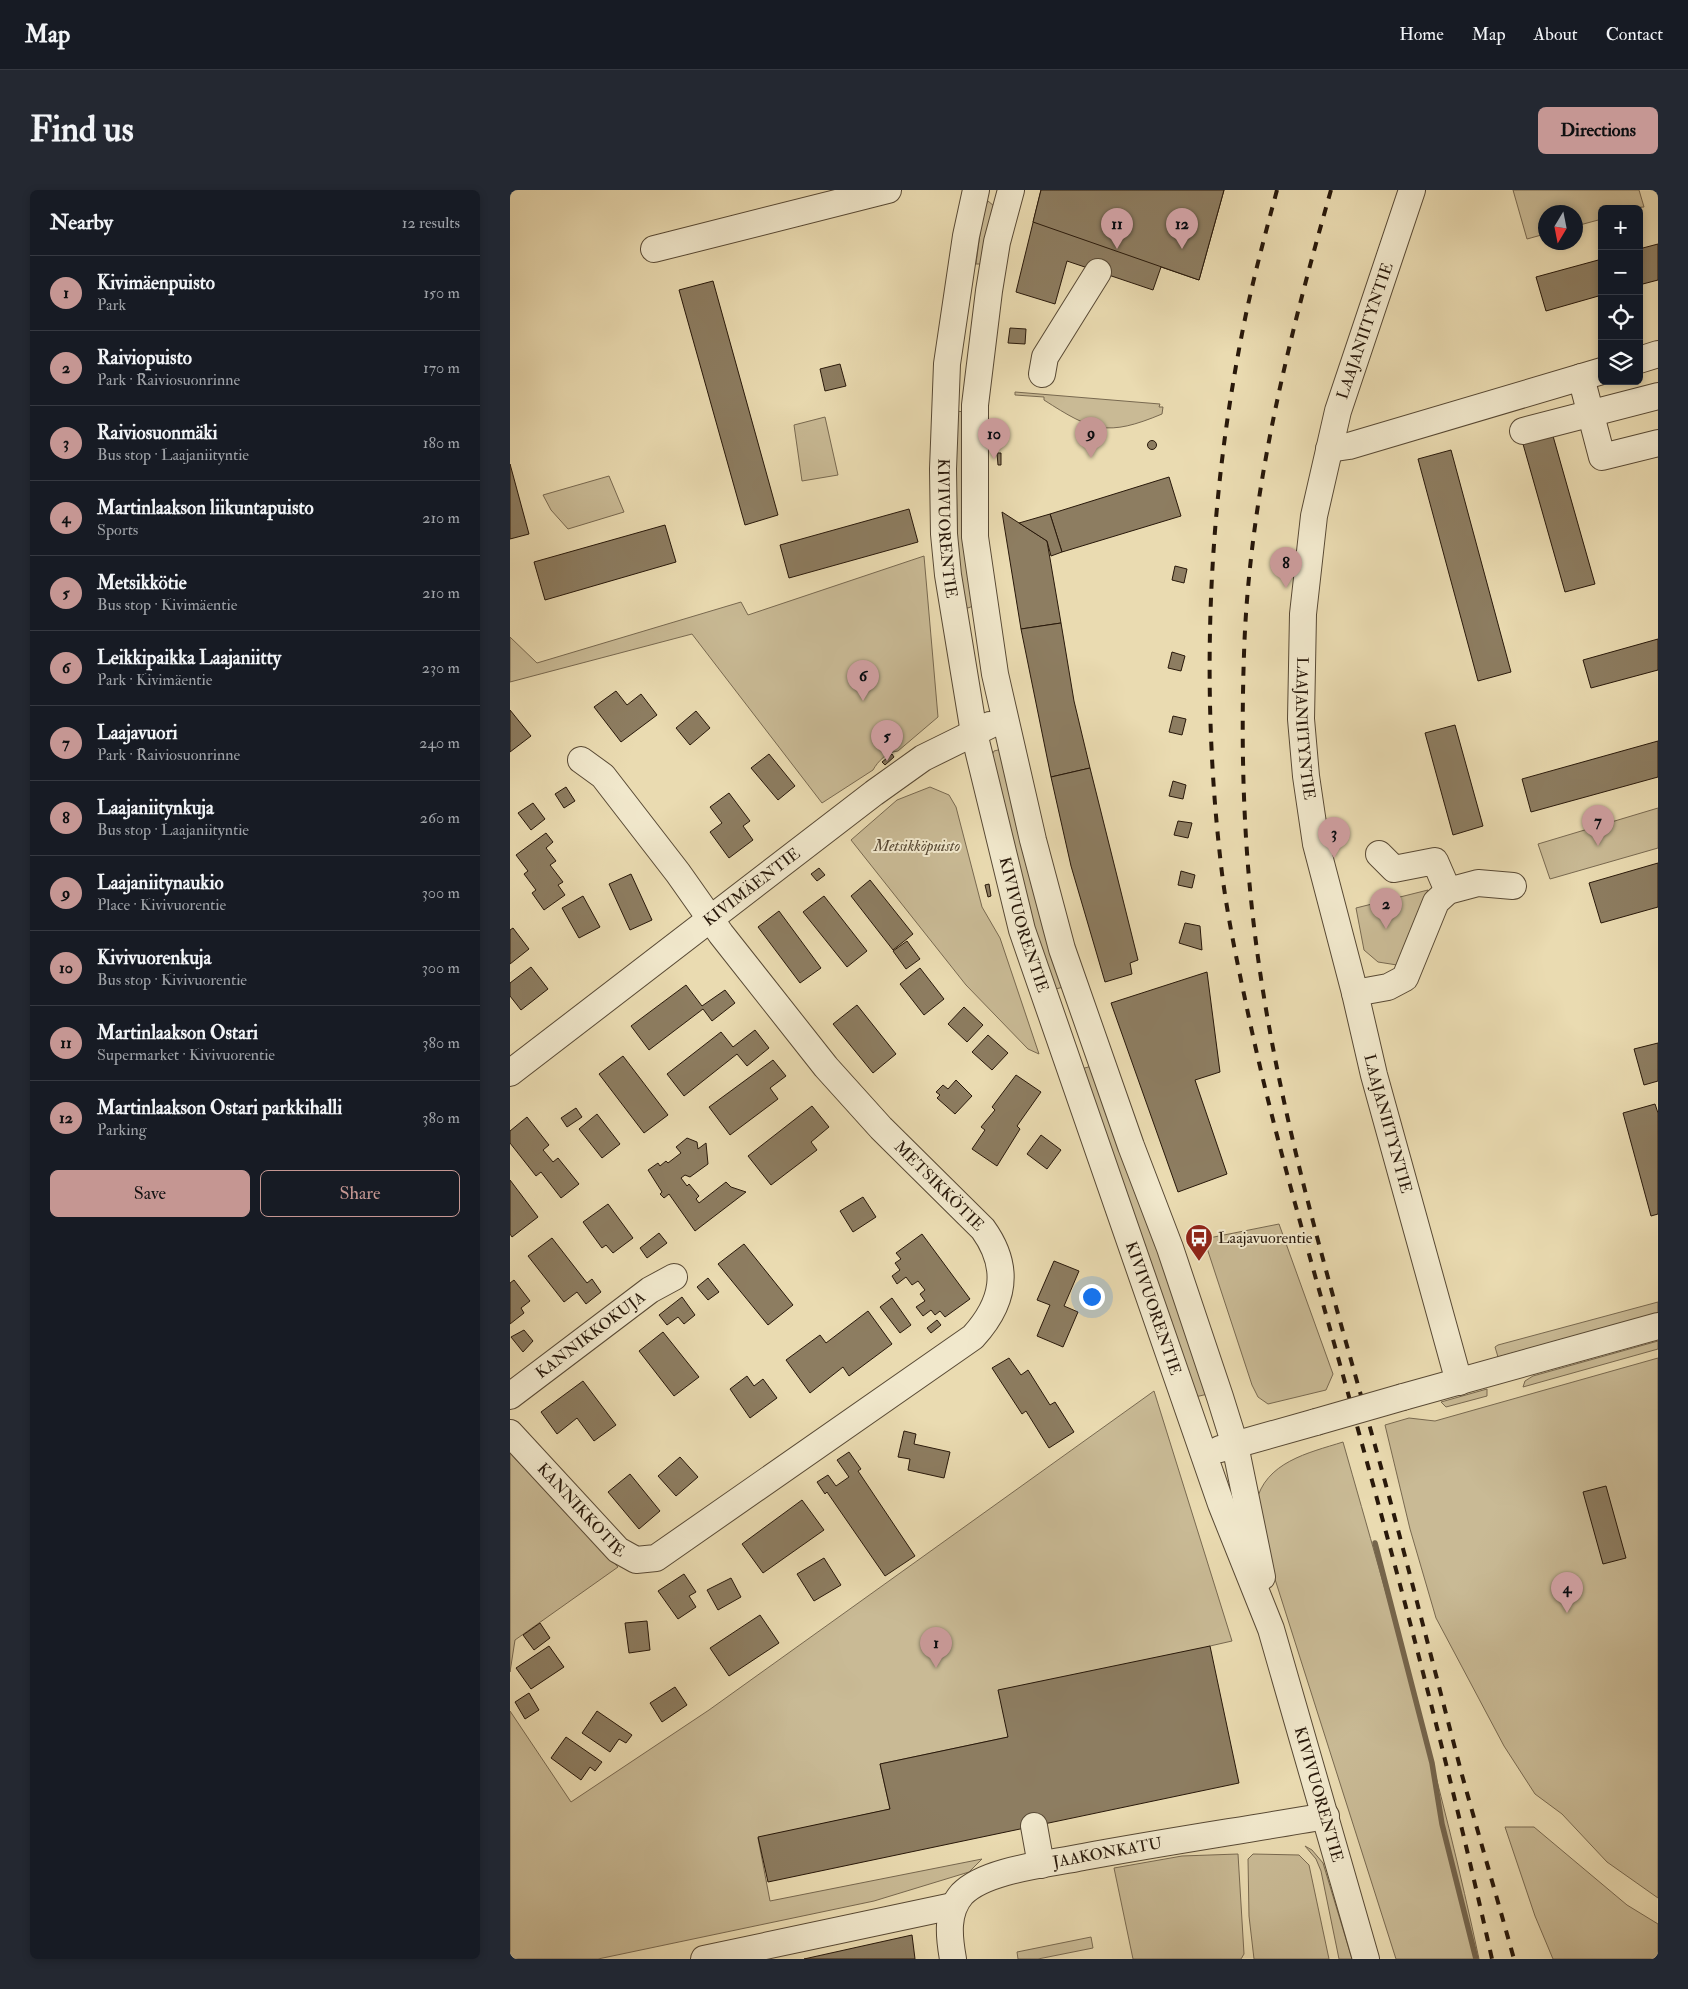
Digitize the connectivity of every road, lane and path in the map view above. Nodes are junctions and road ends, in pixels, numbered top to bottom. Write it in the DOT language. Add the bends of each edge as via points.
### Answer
graph roads {
  1 [pos="888,190"];
  2 [pos="1011,190"];
  3 [pos="1412,190"];
  4 [pos="972,191"];
  5 [pos="654,250"];
  6 [pos="1098,272"];
  7 [pos="1658,354"];
  8 [pos="1643,359"];
  9 [pos="1042,374"];
  10 [pos="1592,374"];
  11 [pos="1658,396"];
  12 [pos="1591,414"];
  13 [pos="1523,431"];
  14 [pos="1658,443"];
  15 [pos="1329,449"];
  16 [pos="1005,718"];
  17 [pos="974,732"];
  18 [pos="581,760"];
  19 [pos="1379,854"];
  20 [pos="1513,886"];
  21 [pos="1448,891"];
  22 [pos="711,918"];
  23 [pos="1355,993"];
  24 [pos="510,1073"];
  25 [pos="674,1277"];
  26 [pos="1658,1326"];
  27 [pos="1459,1382"];
  28 [pos="510,1396"];
  29 [pos="510,1434"];
  30 [pos="1235,1445"];
  31 [pos="1204,1453"];
  32 [pos="636,1560"];
  33 [pos="1270,1629"];
  34 [pos="1326,1816"];
  35 [pos="1034,1826"];
  36 [pos="1042,1865"];
  37 [pos="953,1906"];
  38 [pos="704,1959"];
  39 [pos="953,1959"];
  40 [pos="1366,1959"];
  1 -- 5 [label="street"];
  2 -- 16 [label="street, KIVIVUORENTIE" via="997,242 987,301 975,405 974,459 975,537 995,674"];
  3 -- 15 [label="street, LAAJANIITYNTIE" via="1338,411"];
  4 -- 17 [label="street, KIVIVUORENTIE" via="947,364 943,469 948,575"];
  6 -- 9 [label="street" via="1045,358"];
  7 -- 8 [label="street"];
  10 -- 12 [label="street"];
  10 -- 15 [label="street" via="1350,446"];
  11 -- 12 [label="street"];
  12 -- 13 [label="street"];
  12 -- 14 [label="street" via="1602,457"];
  15 -- 23 [label="street, LAAJANIITYNTIE" via="1314,516 1303,614 1302,719 1316,844"];
  16 -- 17 [label="street, KIVIMÄENTIE"];
  16 -- 30 [label="street, KIVIVUORENTIE" via="1062,949 1170,1248"];
  17 -- 22 [label="street, KIVIMÄENTIE" via="923,758"];
  17 -- 31 [label="street, KIVIVUORENTIE" via="1022,930"];
  18 -- 22 [label="street, METSIKKÖTIE" via="603,776"];
  19 -- 21 [label="street" via="1394,869 1435,861"];
  20 -- 21 [label="street" via="1478,883"];
  21 -- 23 [label="street" via="1436,902 1405,978 1388,987"];
  22 -- 24 [label="street, KIVIMÄENTIE"];
  22 -- 32 [label="street, METSIKKÖTIE" via="772,1001 833,1074 881,1128 983,1229 993,1244 1002,1276 993,1309 973,1337 656,1558"];
  23 -- 27 [label="street, LAAJANIITYNTIE" via="1374,1076"];
  25 -- 28 [label="street, KANNIKKOKUJA" via="650,1290"];
  26 -- 27 [label="street"];
  27 -- 30 [label="street, bridge"];
  29 -- 32 [label="street, KANNIKKOTIE" via="618,1550"];
  30 -- 31 [label="street"];
  30 -- 33 [label="street, KIVIVUORENTIE"];
  31 -- 33 [label="street, KIVIVUORENTIE"];
  33 -- 34 [label="street, KIVIVUORENTIE"];
  34 -- 36 [label="street, JAAKONKATU"];
  34 -- 40 [label="street, KIVIVUORENTIE"];
  35 -- 36 [label="street"];
  36 -- 37 [label="street, JAAKONKATU" via="984,1880 963,1893"];
  37 -- 38 [label="street"];
  37 -- 39 [label="street" via="950,1921"];
}
